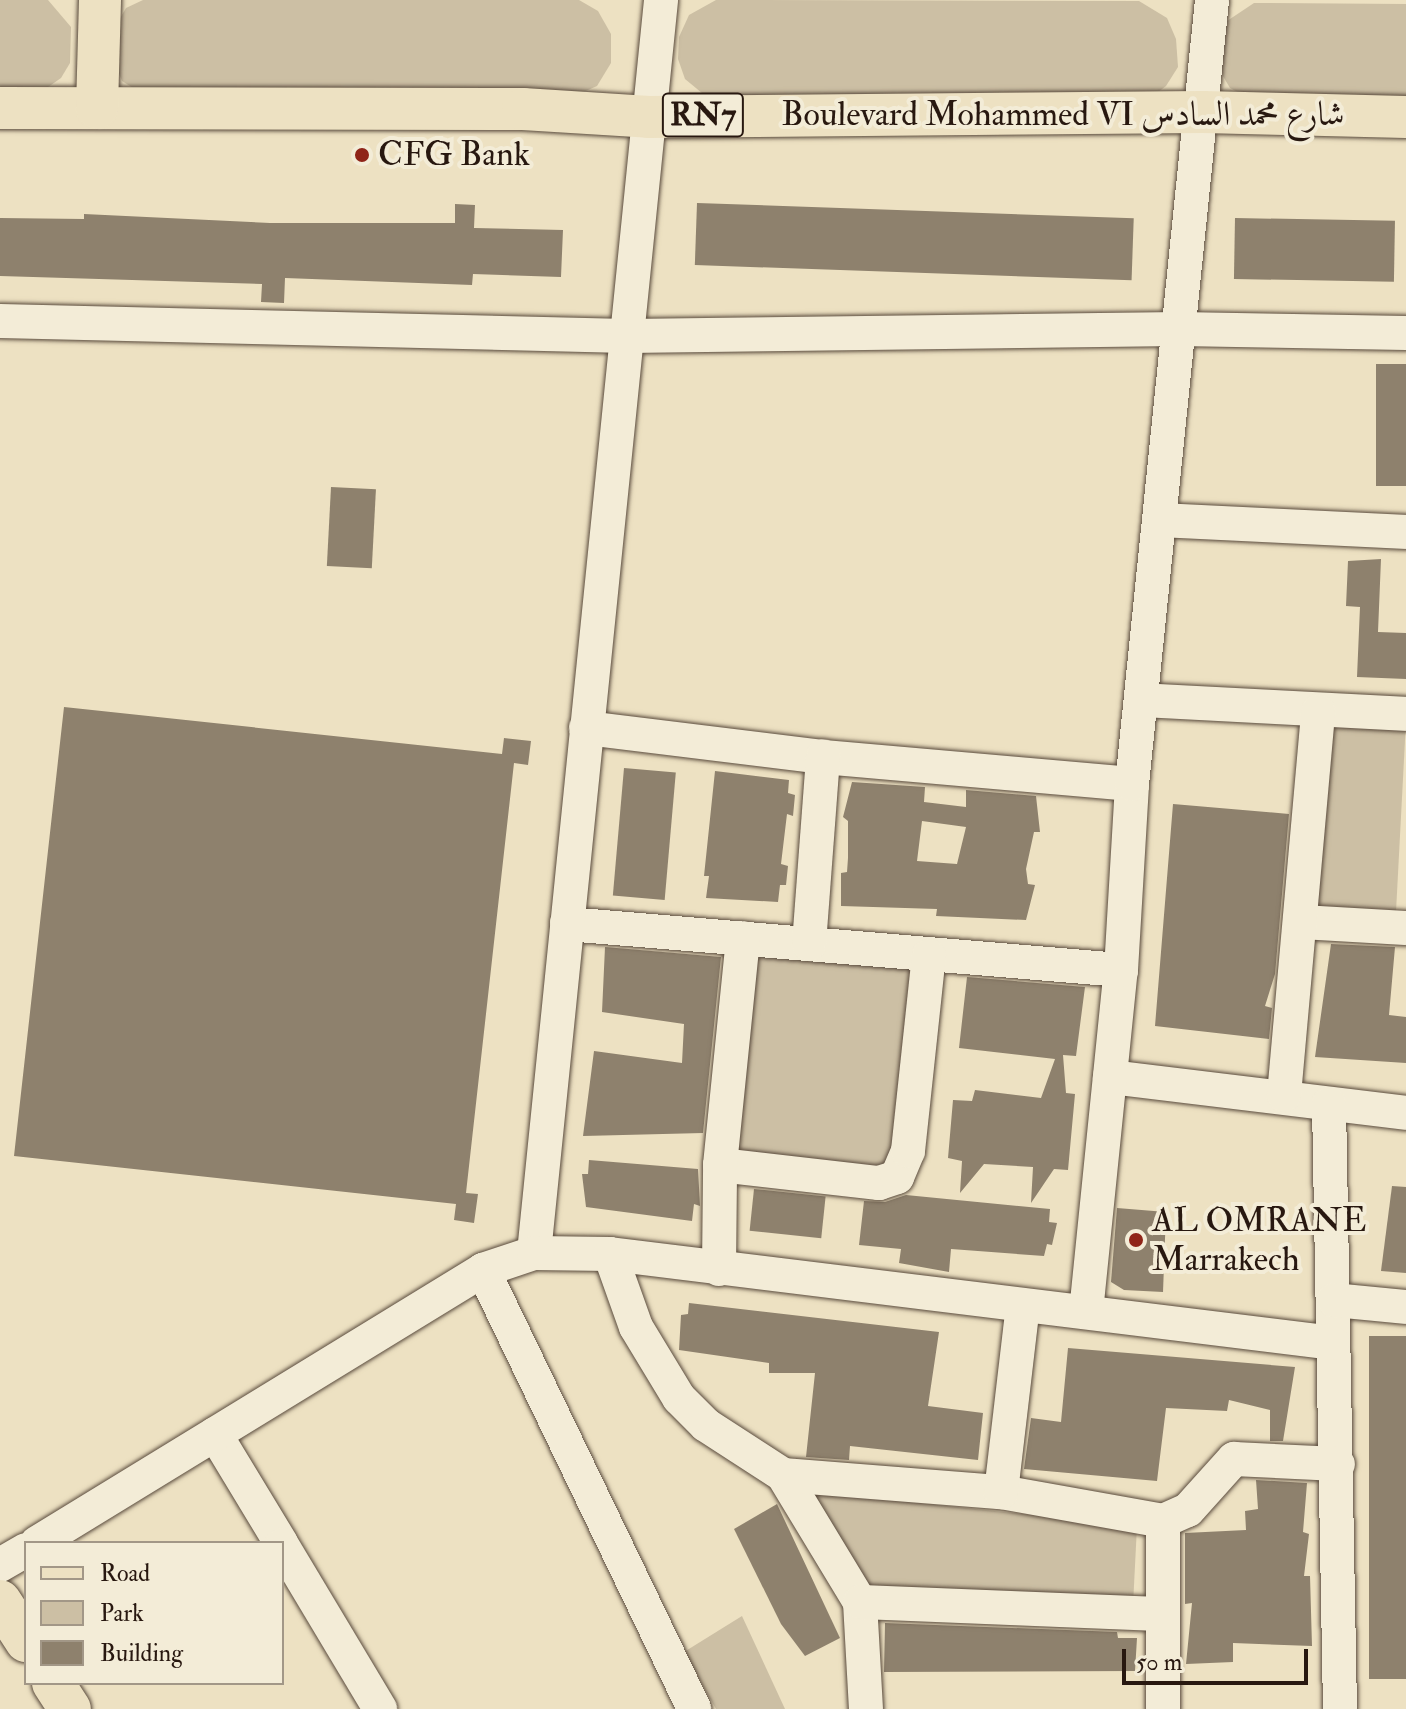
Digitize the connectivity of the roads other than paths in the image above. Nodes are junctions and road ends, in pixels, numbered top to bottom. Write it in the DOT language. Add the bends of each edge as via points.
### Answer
graph roads {
  1 [pos="100,0"];
  2 [pos="661,0"];
  3 [pos="1212,0"];
  4 [pos="0,108"];
  5 [pos="97,108"];
  6 [pos="1203,112"];
  7 [pos="649,117"];
  8 [pos="1406,117"];
  9 [pos="0,321"];
  10 [pos="1179,329"];
  11 [pos="1406,333"];
  12 [pos="627,336"];
  13 [pos="1161,520"];
  14 [pos="1406,532"];
  15 [pos="1141,700"];
  16 [pos="1318,712"];
  17 [pos="1406,714"];
  18 [pos="586,728"];
  19 [pos="823,757"];
  20 [pos="1132,784"];
  21 [pos="1301,922"];
  22 [pos="567,924"];
  23 [pos="1406,928"];
  24 [pos="743,938"];
  25 [pos="809,944"];
  26 [pos="929,956"];
  27 [pos="1121,970"];
  28 [pos="1110,1077"];
  29 [pos="1284,1095"];
  30 [pos="1329,1104"];
  31 [pos="1406,1113"];
  32 [pos="720,1165"];
  33 [pos="534,1253"];
  34 [pos="610,1254"];
  35 [pos="719,1269"];
  36 [pos="483,1270"];
  37 [pos="1334,1300"];
  38 [pos="1023,1306"];
  39 [pos="1406,1307"];
  40 [pos="1086,1312"];
  41 [pos="1333,1343"];
  42 [pos="215,1434"];
  43 [pos="1338,1464"];
  44 [pos="783,1475"];
  45 [pos="1001,1492"];
  46 [pos="1163,1521"];
  47 [pos="40,1541"];
  48 [pos="279,1541"];
  49 [pos="284,1549"];
  50 [pos="24,1551"];
  51 [pos="0,1565"];
  52 [pos="0,1601"];
  53 [pos="860,1602"];
  54 [pos="1161,1614"];
  55 [pos="24,1638"];
  56 [pos="54,1685"];
  57 [pos="70,1709"];
  58 [pos="380,1709"];
  59 [pos="694,1709"];
  60 [pos="866,1709"];
  61 [pos="1163,1709"];
  62 [pos="1340,1709"];
  1 -- 5 [label="main road"];
  2 -- 7 [label="street"];
  3 -- 6 [label="street"];
  4 -- 5 [label="main road, Boulevard Mohammed VI شارع محمد السادس / RN7"];
  5 -- 7 [label="main road, Boulevard Mohammed VI شارع محمد السادس / RN7" via="523,109"];
  6 -- 7 [label="main road, Boulevard Mohammed VI شارع محمد السادس / RN7"];
  6 -- 8 [label="main road, Boulevard Mohammed VI شارع محمد السادس / RN7"];
  6 -- 10 [label="street"];
  7 -- 12 [label="street"];
  9 -- 12 [label="street"];
  10 -- 11 [label="street"];
  10 -- 12 [label="street"];
  10 -- 13 [label="street"];
  12 -- 18 [label="street"];
  13 -- 14 [label="street"];
  13 -- 15 [label="street"];
  15 -- 16 [label="street"];
  15 -- 20 [label="street"];
  16 -- 17 [label="street"];
  16 -- 21 [label="street"];
  18 -- 19 [label="street"];
  18 -- 22 [label="street"];
  19 -- 20 [label="street"];
  19 -- 25 [label="street"];
  20 -- 27 [label="street"];
  21 -- 23 [label="street"];
  21 -- 29 [label="street"];
  22 -- 24 [label="street"];
  22 -- 33 [label="street"];
  24 -- 25 [label="street"];
  24 -- 32 [label="street"];
  25 -- 26 [label="street"];
  26 -- 27 [label="street"];
  26 -- 32 [label="street" via="910,1137 905,1167 897,1177 879,1183"];
  27 -- 28 [label="street"];
  28 -- 29 [label="street"];
  28 -- 40 [label="street"];
  29 -- 30 [label="street"];
  30 -- 31 [label="street"];
  30 -- 37 [label="street"];
  32 -- 35 [label="street"];
  33 -- 34 [label="street"];
  33 -- 36 [label="street"];
  34 -- 35 [label="street"];
  34 -- 44 [label="street" via="636,1327 679,1398 706,1425"];
  35 -- 38 [label="street"];
  36 -- 42 [label="street"];
  36 -- 59 [label="street"];
  37 -- 39 [label="street"];
  37 -- 41 [label="street"];
  38 -- 40 [label="street"];
  38 -- 45 [label="street"];
  40 -- 41 [label="street"];
  41 -- 43 [label="street"];
  42 -- 47 [label="street"];
  42 -- 48 [label="street"];
  43 -- 46 [label="street" via="1234,1459 1188,1510"];
  43 -- 62 [label="street"];
  44 -- 45 [label="street"];
  44 -- 53 [label="street"];
  45 -- 46 [label="street"];
  46 -- 54 [label="street"];
  49 -- 58 [label="street"];
  50 -- 51 [label="street"];
  52 -- 55 [label="main road"];
  53 -- 54 [label="street"];
  53 -- 60 [label="street"];
  54 -- 61 [label="street"];
  56 -- 57 [label="main road"];
}
